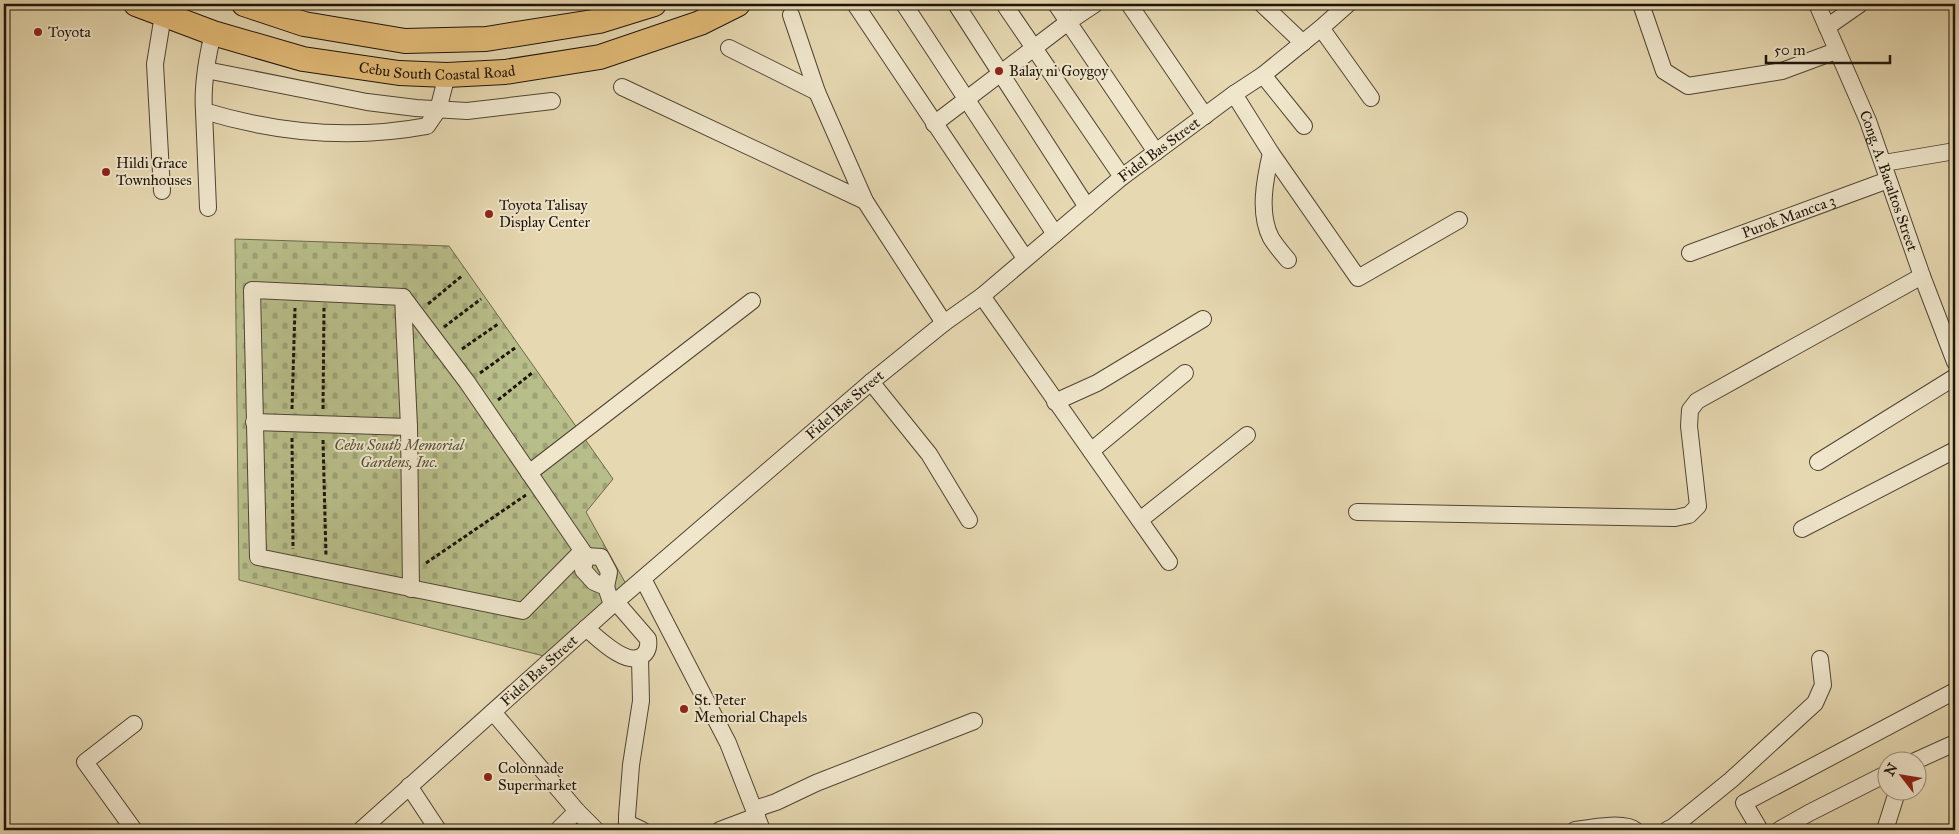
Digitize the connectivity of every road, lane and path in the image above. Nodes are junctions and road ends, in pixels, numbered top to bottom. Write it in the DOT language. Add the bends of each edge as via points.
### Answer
graph roads {
  1 [pos="136,4"];
  2 [pos="244,4"];
  3 [pos="654,4"];
  4 [pos="738,4"];
  5 [pos="855,4"];
  6 [pos="904,4"];
  7 [pos="956,4"];
  8 [pos="1004,4"];
  9 [pos="1056,4"];
  10 [pos="1094,4"];
  11 [pos="1129,4"];
  12 [pos="1262,4"];
  13 [pos="1348,4"];
  14 [pos="1640,4"];
  15 [pos="1817,4"];
  16 [pos="1860,4"];
  17 [pos="163,15"];
  18 [pos="791,15"];
  19 [pos="1068,22"];
  20 [pos="1827,27"];
  21 [pos="1321,28"];
  22 [pos="213,33"];
  23 [pos="1303,43"];
  24 [pos="729,48"];
  25 [pos="1034,48"];
  26 [pos="1836,50"];
  27 [pos="206,70"];
  28 [pos="1002,74"];
  29 [pos="447,75"];
  30 [pos="1259,77"];
  31 [pos="622,87"];
  32 [pos="817,92"];
  33 [pos="1234,94"];
  34 [pos="1371,98"];
  35 [pos="968,99"];
  36 [pos="552,101"];
  37 [pos="1272,102"];
  38 [pos="438,110"];
  39 [pos="204,111"];
  40 [pos="1205,116"];
  41 [pos="934,124"];
  42 [pos="1304,126"];
  43 [pos="1955,150"];
  44 [pos="1156,152"];
  45 [pos="1271,153"];
  46 [pos="1884,163"];
  47 [pos="1122,177"];
  48 [pos="1888,180"];
  49 [pos="162,191"];
  50 [pos="865,201"];
  51 [pos="1087,207"];
  52 [pos="208,208"];
  53 [pos="1459,220"];
  54 [pos="1055,234"];
  55 [pos="1690,253"];
  56 [pos="1025,258"];
  57 [pos="1288,260"];
  58 [pos="463,275"];
  59 [pos="1922,276"];
  60 [pos="982,296"];
  61 [pos="403,297"];
  62 [pos="480,299"];
  63 [pos="752,301"];
  64 [pos="416,314"];
  65 [pos="1203,319"];
  66 [pos="944,323"];
  67 [pos="498,324"];
  68 [pos="432,337"];
  69 [pos="515,348"];
  70 [pos="449,358"];
  71 [pos="1955,362"];
  72 [pos="532,373"];
  73 [pos="1185,373"];
  74 [pos="1955,376"];
  75 [pos="467,382"];
  76 [pos="871,382"];
  77 [pos="1055,402"];
  78 [pos="486,409"];
  79 [pos="254,422"];
  80 [pos="409,427"];
  81 [pos="1247,435"];
  82 [pos="1955,450"];
  83 [pos="1091,451"];
  84 [pos="1818,462"];
  85 [pos="529,473"];
  86 [pos="1357,512"];
  87 [pos="969,520"];
  88 [pos="1140,520"];
  89 [pos="1802,529"];
  90 [pos="584,554"];
  91 [pos="1169,562"];
  92 [pos="643,579"];
  93 [pos="411,581"];
  94 [pos="614,603"];
  95 [pos="586,628"];
  96 [pos="640,658"];
  97 [pos="1820,659"];
  98 [pos="1955,691"];
  99 [pos="493,712"];
  100 [pos="974,721"];
  101 [pos="134,724"];
  102 [pos="1955,743"];
  103 [pos="1926,756"];
  104 [pos="1876,779"];
  105 [pos="1731,780"];
  106 [pos="408,786"];
  107 [pos="1895,802"];
  108 [pos="1744,803"];
  109 [pos="577,811"];
  110 [pos="758,818"];
  111 [pos="1630,829"];
  112 [pos="134,830"];
  113 [pos="361,830"];
  114 [pos="438,830"];
  115 [pos="558,830"];
  116 [pos="596,830"];
  117 [pos="642,830"];
  118 [pos="720,830"];
  119 [pos="1575,830"];
  120 [pos="1667,830"];
  121 [pos="1760,830"];
  122 [pos="1779,830"];
  123 [pos="1886,830"];
  1 -- 17 [label="highway, Cebu South Coastal Road"];
  2 -- 3 [label="highway, Cebu South Coastal Road" via="304,24 405,41 486,39 599,21"];
  4 -- 29 [label="highway, Cebu South Coastal Road" via="700,23 600,57 505,72"];
  5 -- 41 [label="street"];
  6 -- 35 [label="street"];
  7 -- 28 [label="street"];
  8 -- 25 [label="street"];
  9 -- 19 [label="street"];
  10 -- 19 [label="street"];
  11 -- 40 [label="street"];
  12 -- 23 [label="street"];
  13 -- 21 [label="street, Fidel Bas Street"];
  14 -- 26 [label="street" via="1664,71 1688,86 1782,71"];
  15 -- 20 [label="street, Cong. A. Bacaltos Street"];
  16 -- 20 [label="street"];
  17 -- 22 [label="highway, Cebu South Coastal Road"];
  17 -- 49 [label="street" via="155,64"];
  18 -- 32 [label="street"];
  19 -- 25 [label="street"];
  19 -- 44 [label="street"];
  20 -- 26 [label="street, Cong. A. Bacaltos Street"];
  21 -- 23 [label="street, Fidel Bas Street"];
  21 -- 34 [label="street"];
  22 -- 27 [label="street"];
  22 -- 29 [label="highway, Cebu South Coastal Road" via="304,59 399,73"];
  23 -- 30 [label="street, Fidel Bas Street"];
  24 -- 32 [label="street"];
  25 -- 28 [label="street"];
  25 -- 47 [label="street"];
  26 -- 46 [label="street, Cong. A. Bacaltos Street"];
  27 -- 38 [label="street" via="367,102"];
  27 -- 39 [label="street"];
  28 -- 35 [label="street"];
  28 -- 51 [label="street"];
  29 -- 38 [label="street"];
  30 -- 33 [label="street, Fidel Bas Street"];
  30 -- 37 [label="street"];
  30 -- 42 [label="street"];
  31 -- 50 [label="street"];
  32 -- 50 [label="street"];
  33 -- 40 [label="street, Fidel Bas Street"];
  33 -- 45 [label="street"];
  35 -- 41 [label="street"];
  35 -- 54 [label="street"];
  36 -- 38 [label="street" via="468,111"];
  38 -- 39 [label="street" via="427,126 333,134 250,122"];
  39 -- 52 [label="street"];
  40 -- 44 [label="street, Fidel Bas Street"];
  41 -- 56 [label="street"];
  43 -- 46 [label="street"];
  44 -- 47 [label="street, Fidel Bas Street"];
  45 -- 53 [label="street" via="1358,278"];
  45 -- 57 [label="street" via="1265,177 1265,221 1270,236"];
  46 -- 48 [label="street, Cong. A. Bacaltos Street"];
  47 -- 51 [label="street, Fidel Bas Street"];
  48 -- 55 [label="street, Purok Mancca 3"];
  48 -- 59 [label="street, Cong. A. Bacaltos Street"];
  50 -- 66 [label="street"];
  51 -- 54 [label="street, Fidel Bas Street"];
  54 -- 56 [label="street, Fidel Bas Street"];
  56 -- 60 [label="street, Fidel Bas Street"];
  58 -- 64 [label="path"];
  59 -- 71 [label="street, Cong. A. Bacaltos Street"];
  59 -- 86 [label="street" via="1697,401 1690,410 1689,426 1698,506 1688,515 1658,518"];
  60 -- 66 [label="street, Fidel Bas Street"];
  60 -- 77 [label="street"];
  61 -- 64 [label="street"];
  61 -- 79 [label="street" via="252,290"];
  61 -- 80 [label="street"];
  62 -- 68 [label="path"];
  63 -- 85 [label="street"];
  64 -- 68 [label="street"];
  65 -- 77 [label="street" via="1097,383"];
  66 -- 76 [label="street, Fidel Bas Street"];
  67 -- 70 [label="path"];
  68 -- 70 [label="street"];
  69 -- 75 [label="path"];
  70 -- 75 [label="street"];
  72 -- 78 [label="path"];
  73 -- 83 [label="street"];
  74 -- 84 [label="street"];
  75 -- 78 [label="street"];
  76 -- 87 [label="street" via="929,454"];
  76 -- 92 [label="street, Fidel Bas Street"];
  77 -- 83 [label="street"];
  78 -- 85 [label="street"];
  79 -- 80 [label="street"];
  79 -- 93 [label="street" via="258,557"];
  80 -- 93 [label="street"];
  81 -- 88 [label="street"];
  82 -- 89 [label="street"];
  83 -- 88 [label="street"];
  85 -- 90 [label="street"];
  85 -- 93 [label="path" via="533,490"];
  88 -- 91 [label="street"];
  90 -- 93 [label="street" via="523,611"];
  90 -- 94 [label="street" via="601,557 609,572 606,587"];
  92 -- 94 [label="street, Fidel Bas Street"];
  92 -- 110 [label="street" via="728,743"];
  94 -- 95 [label="street, Fidel Bas Street"];
  94 -- 96 [label="street" via="648,639 647,650"];
  95 -- 96 [label="street" via="623,657 631,660"];
  95 -- 99 [label="street, Fidel Bas Street"];
  96 -- 117 [label="street" via="641,701 627,816 628,823"];
  97 -- 105 [label="street" via="1823,685 1815,703"];
  98 -- 108 [label="street"];
  99 -- 106 [label="street, Fidel Bas Street"];
  99 -- 109 [label="street"];
  100 -- 110 [label="street" via="824,780 776,802"];
  101 -- 112 [label="street" via="86,762"];
  102 -- 103 [label="street"];
  104 -- 122 [label="street"];
  105 -- 108 [label="street"];
  105 -- 120 [label="street"];
  106 -- 113 [label="street, Fidel Bas Street"];
  106 -- 114 [label="street"];
  107 -- 123 [label="street"];
  108 -- 121 [label="street"];
  109 -- 115 [label="street"];
  109 -- 116 [label="street"];
  110 -- 118 [label="street"];
  111 -- 119 [label="street" via="1602,826"];
}
